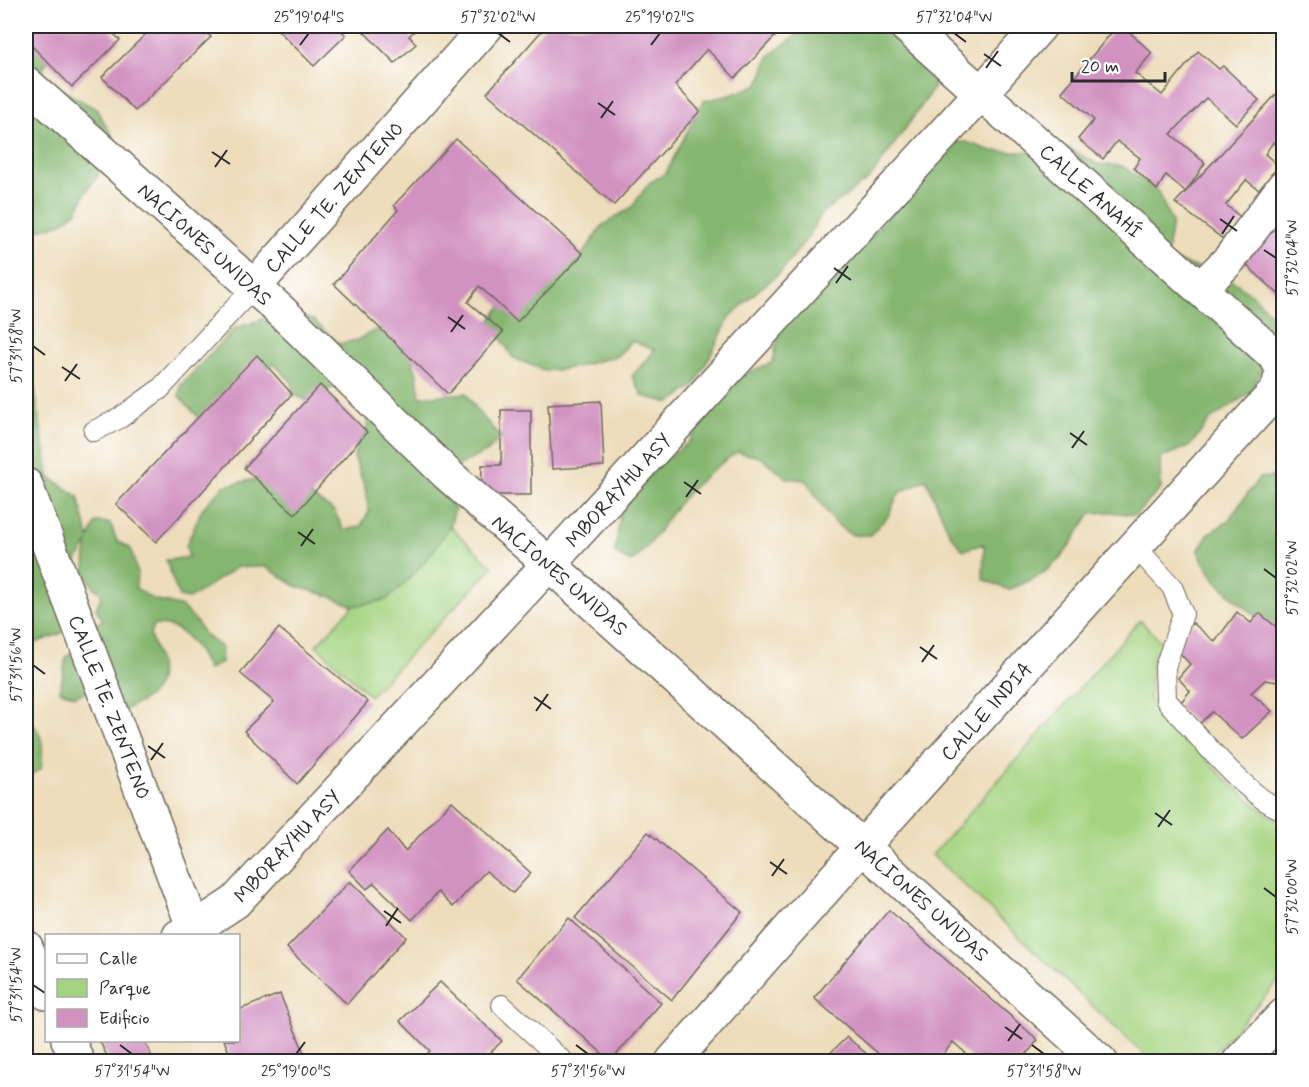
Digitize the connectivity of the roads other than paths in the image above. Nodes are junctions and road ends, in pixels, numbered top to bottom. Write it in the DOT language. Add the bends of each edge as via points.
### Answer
graph roads {
  1 [pos="487,26"];
  2 [pos="906,26"];
  3 [pos="1040,26"];
  4 [pos="26,83"];
  5 [pos="981,93"];
  6 [pos="1284,186"];
  7 [pos="254,287"];
  8 [pos="1200,289"];
  9 [pos="1275,356"];
  10 [pos="94,431"];
  11 [pos="26,485"];
  12 [pos="1135,546"];
  13 [pos="549,564"];
  14 [pos="1284,809"];
  15 [pos="863,846"];
  16 [pos="186,932"];
  17 [pos="26,947"];
  18 [pos="45,991"];
  19 [pos="502,1005"];
  20 [pos="1284,1015"];
  21 [pos="68,1042"];
  22 [pos="78,1062"];
  23 [pos="564,1062"];
  24 [pos="672,1062"];
  25 [pos="1101,1062"];
  26 [pos="1239,1062"];
  1 -- 7 [label="street, CALLE TE. ZENTENO"];
  2 -- 5 [label="street, CALLE ANAHÍ"];
  3 -- 5 [label="street, MBORAYHU ASY"];
  4 -- 7 [label="street, NACIONES UNIDAS"];
  5 -- 8 [label="street, CALLE ANAHÍ"];
  5 -- 13 [label="street, MBORAYHU ASY"];
  6 -- 8 [label="street" via="1229,260"];
  7 -- 10 [label="lane, CALLE TE. ZENTENO" via="160,389"];
  7 -- 13 [label="street, NACIONES UNIDAS" via="454,481"];
  8 -- 9 [label="street, CALLE ANAHÍ"];
  9 -- 12 [label="street, CALLE INDIA" via="1283,369 1277,390"];
  11 -- 16 [label="street, CALLE TE. ZENTENO"];
  12 -- 14 [label="lane" via="1172,587 1183,614 1165,667 1166,700 1254,793"];
  12 -- 15 [label="street, CALLE INDIA"];
  13 -- 15 [label="street, NACIONES UNIDAS"];
  13 -- 16 [label="street, MBORAYHU ASY" via="235,902"];
  15 -- 24 [label="street, CALLE INDIA"];
  15 -- 25 [label="street, NACIONES UNIDAS"];
  17 -- 18 [label="street"];
  19 -- 23 [label="lane"];
  20 -- 26 [label="street"];
  21 -- 22 [label="street"];
}
